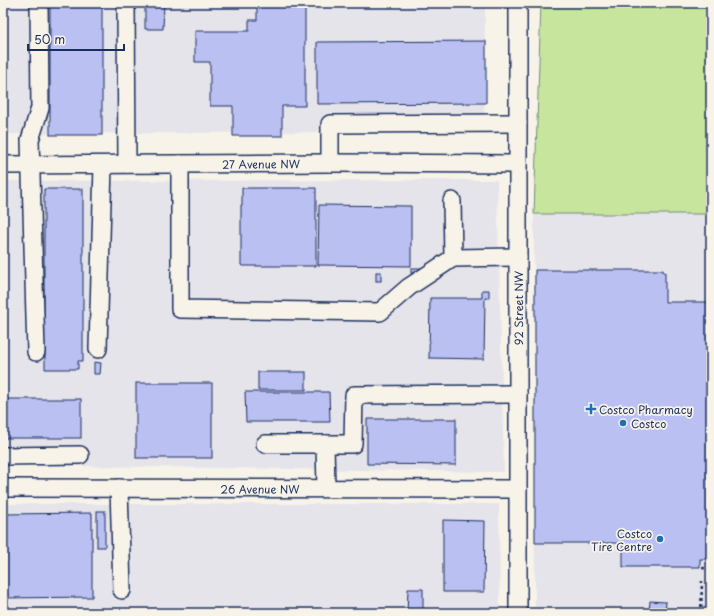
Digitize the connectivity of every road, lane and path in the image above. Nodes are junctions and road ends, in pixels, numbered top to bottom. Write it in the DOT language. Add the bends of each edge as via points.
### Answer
graph roads {
  1 [pos="39,3"];
  2 [pos="126,3"];
  3 [pos="518,3"];
  4 [pos="518,123"];
  5 [pos="330,163"];
  6 [pos="31,164"];
  7 [pos="103,164"];
  8 [pos="127,164"];
  9 [pos="180,164"];
  10 [pos="518,164"];
  11 [pos="3,165"];
  12 [pos="452,201"];
  13 [pos="518,257"];
  14 [pos="453,258"];
  15 [pos="98,349"];
  16 [pos="36,352"];
  17 [pos="518,394"];
  18 [pos="265,444"];
  19 [pos="325,444"];
  20 [pos="80,455"];
  21 [pos="3,456"];
  22 [pos="3,488"];
  23 [pos="120,488"];
  24 [pos="326,488"];
  25 [pos="518,489"];
  26 [pos="702,568"];
  27 [pos="711,569"];
  28 [pos="702,581"];
  29 [pos="122,590"];
  30 [pos="518,613"];
  31 [pos="701,613"];
  1 -- 6 [label="street" via="40,108 30,140"];
  2 -- 8 [label="street"];
  3 -- 4 [label="street, 92 Street NW"];
  4 -- 5 [label="street" via="330,124"];
  4 -- 10 [label="street, 92 Street NW"];
  5 -- 9 [label="street, 27 Avenue NW"];
  5 -- 10 [label="street, 27 Avenue NW"];
  6 -- 7 [label="street, 27 Avenue NW"];
  6 -- 11 [label="street, 27 Avenue NW"];
  6 -- 16 [label="street"];
  7 -- 8 [label="street, 27 Avenue NW"];
  7 -- 15 [label="street"];
  8 -- 9 [label="street, 27 Avenue NW"];
  9 -- 14 [label="street" via="180,309 380,312 409,288"];
  10 -- 13 [label="street, 92 Street NW"];
  12 -- 14 [label="street"];
  13 -- 14 [label="street"];
  13 -- 17 [label="street, 92 Street NW"];
  17 -- 19 [label="street" via="354,395 353,444"];
  17 -- 25 [label="street, 92 Street NW"];
  18 -- 19 [label="street"];
  19 -- 24 [label="street"];
  20 -- 21 [label="street"];
  22 -- 23 [label="street, 26 Avenue NW"];
  23 -- 24 [label="street, 26 Avenue NW"];
  23 -- 29 [label="street"];
  24 -- 25 [label="street, 26 Avenue NW"];
  25 -- 30 [label="street, 92 Street NW"];
  26 -- 27 [label="path"];
  28 -- 31 [label="path"];
}
